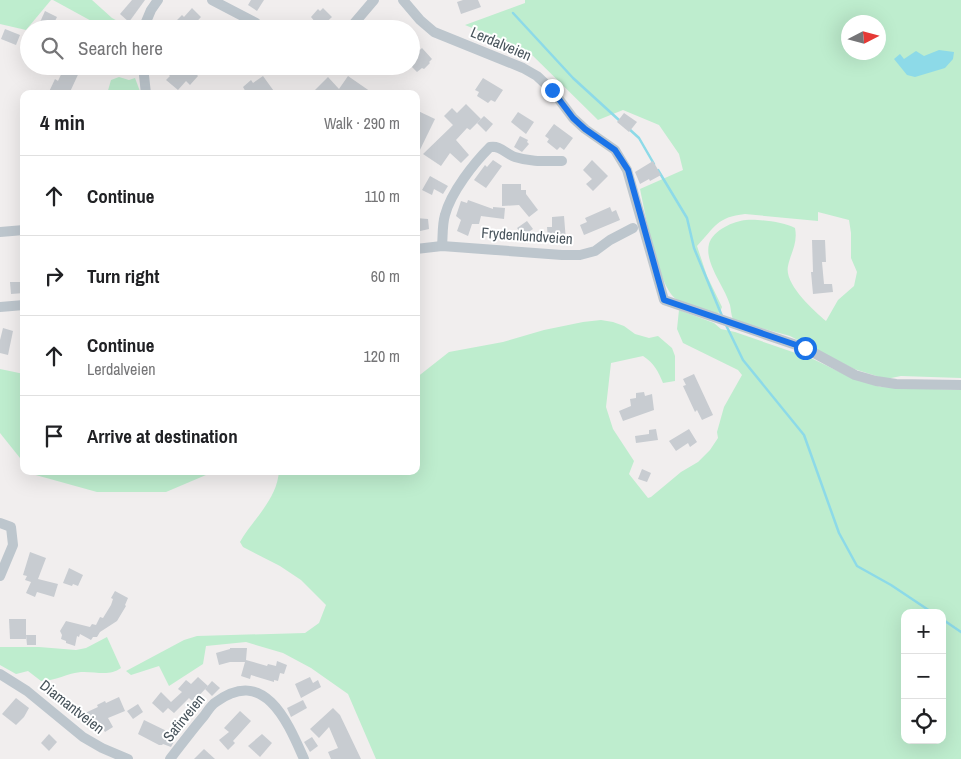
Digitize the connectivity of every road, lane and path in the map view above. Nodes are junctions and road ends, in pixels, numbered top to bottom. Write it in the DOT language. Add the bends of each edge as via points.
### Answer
graph roads {
  1 [pos="158,0"];
  2 [pos="212,0"];
  3 [pos="374,0"];
  4 [pos="403,0"];
  5 [pos="147,20"];
  6 [pos="249,20"];
  7 [pos="357,20"];
  8 [pos="143,75"];
  9 [pos="145,90"];
  10 [pos="562,161"];
  11 [pos="633,228"];
  12 [pos="20,230"];
  13 [pos="0,232"];
  14 [pos="442,246"];
  15 [pos="420,249"];
  16 [pos="20,305"];
  17 [pos="0,307"];
  18 [pos="961,385"];
  19 [pos="0,523"];
  20 [pos="0,576"];
  21 [pos="0,674"];
  22 [pos="128,759"];
  23 [pos="170,759"];
  24 [pos="304,759"];
  1 -- 5 [label="street"];
  2 -- 6 [label="street"];
  3 -- 7 [label="street"];
  4 -- 18 [label="street, Lerdalveien" via="434,32 537,76 573,118 618,154 628,170 664,300 805,348 855,375 896,384"];
  8 -- 9 [label="street"];
  10 -- 14 [label="street" via="528,161 498,147 490,147 480,156 448,206"];
  11 -- 14 [label="street, Frydenlundveien" via="595,251 580,255"];
  12 -- 13 [label="street"];
  14 -- 15 [label="street, Frydenlundveien"];
  16 -- 17 [label="street"];
  19 -- 20 [label="street" via="11,527 13,545"];
  21 -- 22 [label="street, Diamantveien" via="27,691 83,737"];
  23 -- 24 [label="street, Safirveien" via="215,702 232,693 253,691 268,699 285,718"];
}
